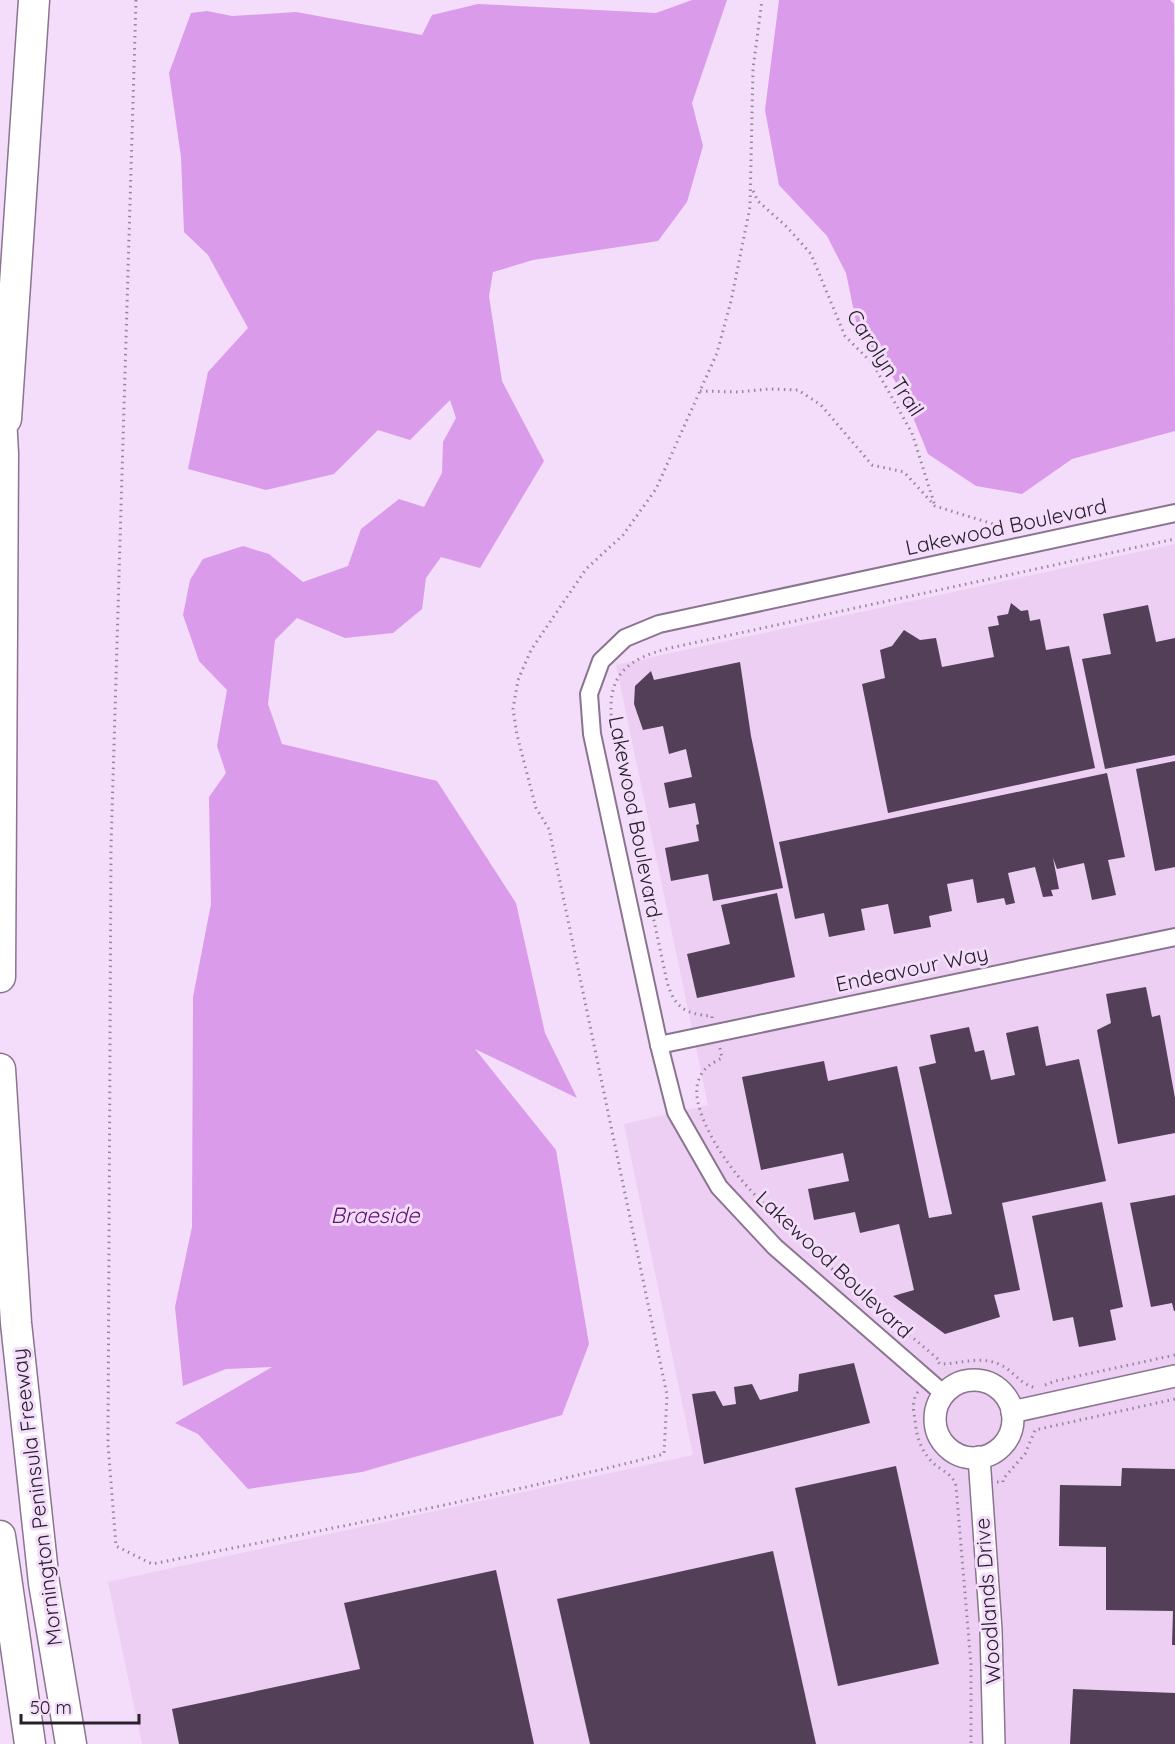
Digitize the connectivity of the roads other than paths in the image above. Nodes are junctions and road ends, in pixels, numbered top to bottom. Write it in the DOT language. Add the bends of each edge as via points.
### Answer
graph roads {
  1 [pos="34,0"];
  2 [pos="0,398"];
  3 [pos="3,454"];
  4 [pos="1175,513"];
  5 [pos="1175,937"];
  6 [pos="0,977"];
  7 [pos="659,1045"];
  8 [pos="0,1070"];
  9 [pos="1175,1376"];
  10 [pos="944,1394"];
  11 [pos="1012,1412"];
  12 [pos="979,1457"];
  13 [pos="0,1536"];
  14 [pos="30,1744"];
  15 [pos="70,1744"];
  16 [pos="994,1744"];
  1 -- 3 [label="highway"];
  2 -- 3 [label="highway"];
  3 -- 6 [label="highway"];
  4 -- 7 [label="street, Lakewood Boulevard" via="659,624 625,638 601,661 589,694 592,734"];
  5 -- 7 [label="street, Endeavour Way"];
  7 -- 10 [label="street, Lakewood Boulevard" via="676,1112 719,1187 775,1247"];
  8 -- 15 [label="highway, Mornington Peninsula Freeway" via="17,1335 44,1583"];
  9 -- 11 [label="street"];
  10 -- 11 [label="street" via="962,1382 987,1382 1005,1395"];
  10 -- 12 [label="street" via="935,1418 941,1440 960,1456"];
  11 -- 12 [label="street" via="1007,1440 999,1449"];
  12 -- 16 [label="street, Woodlands Drive"];
  13 -- 14 [label="highway, Mornington Peninsula Freeway"];
}
